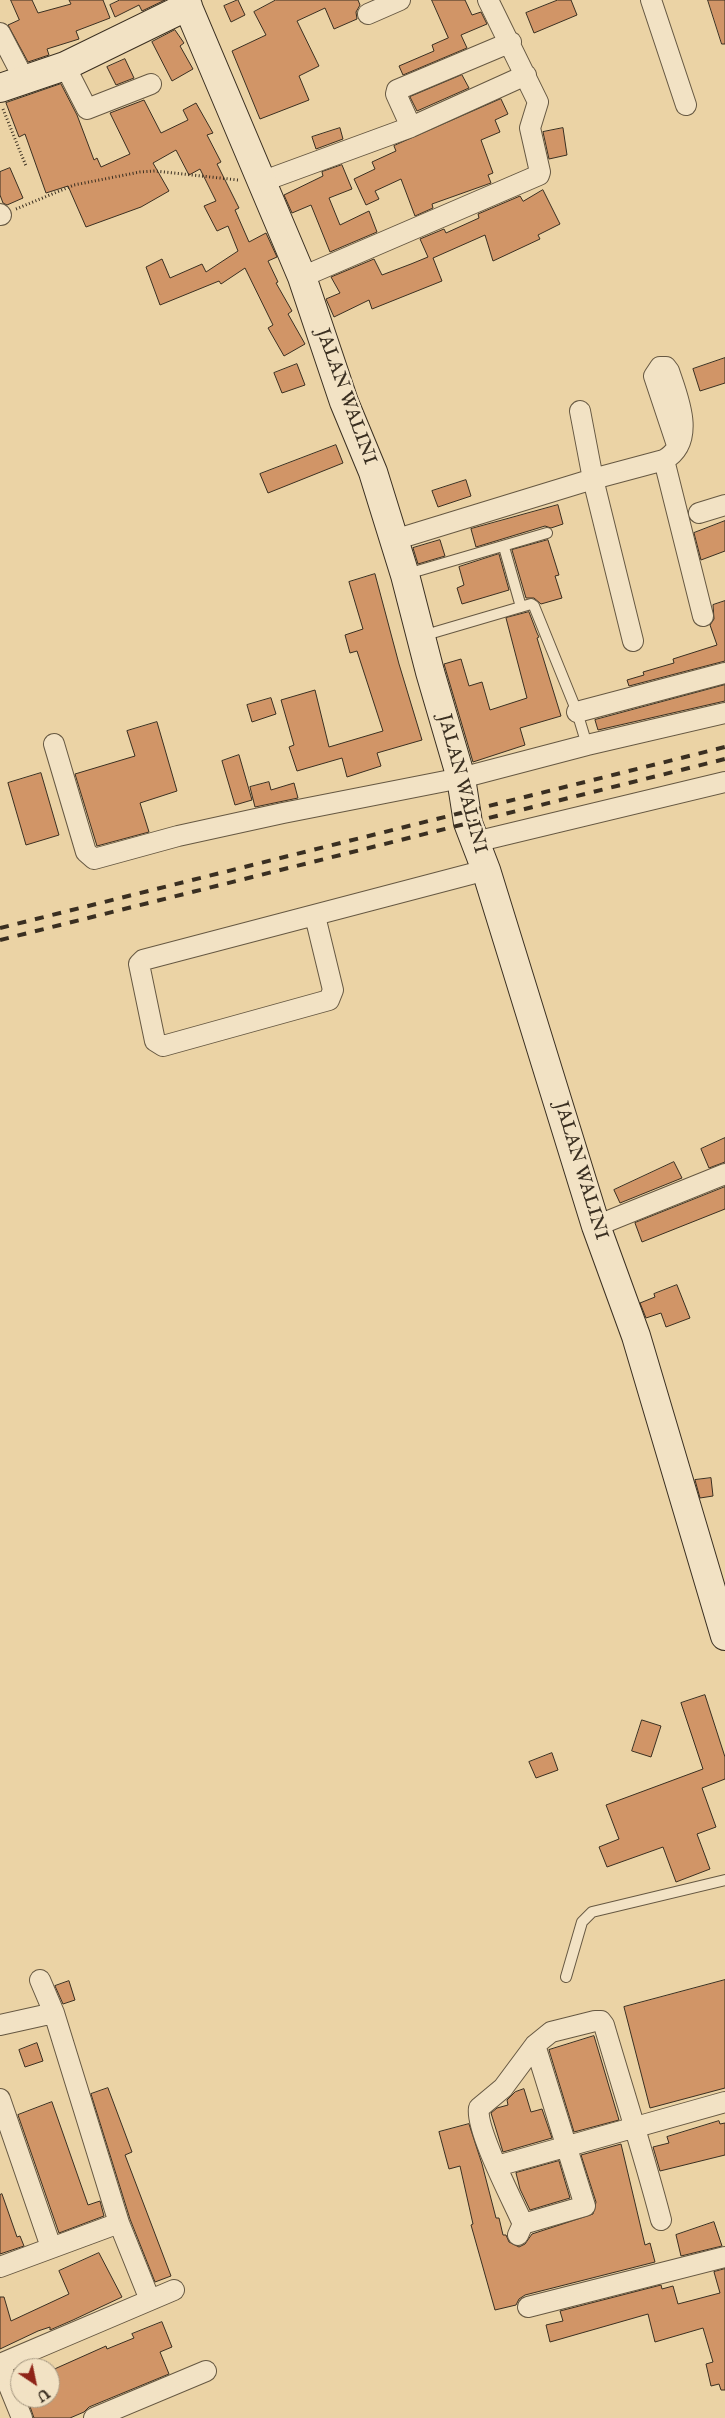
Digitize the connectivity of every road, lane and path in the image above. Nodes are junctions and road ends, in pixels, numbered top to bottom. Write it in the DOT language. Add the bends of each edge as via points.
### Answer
graph roads {
  1 [pos="400,0"];
  2 [pos="488,0"];
  3 [pos="651,0"];
  4 [pos="191,2"];
  5 [pos="368,14"];
  6 [pos="0,32"];
  7 [pos="510,42"];
  8 [pos="65,66"];
  9 [pos="526,75"];
  10 [pos="151,84"];
  11 [pos="9,91"];
  12 [pos="686,105"];
  13 [pos="411,127"];
  14 [pos="26,166"];
  15 [pos="261,182"];
  16 [pos="0,214"];
  17 [pos="302,276"];
  18 [pos="580,411"];
  19 [pos="593,479"];
  20 [pos="725,505"];
  21 [pos="699,513"];
  22 [pos="547,533"];
  23 [pos="394,540"];
  24 [pos="504,547"];
  25 [pos="405,575"];
  26 [pos="520,607"];
  27 [pos="703,616"];
  28 [pos="422,636"];
  29 [pos="632,641"];
  30 [pos="725,673"];
  31 [pos="577,712"];
  32 [pos="725,712"];
  33 [pos="54,744"];
  34 [pos="587,745"];
  35 [pos="461,778"];
  36 [pos="725,782"];
  37 [pos="475,842"];
  38 [pos="486,870"];
  39 [pos="315,916"];
  40 [pos="725,1174"];
  41 [pos="596,1226"];
  42 [pos="725,1636"];
  43 [pos="725,1880"];
  44 [pos="566,1977"];
  45 [pos="40,1980"];
  46 [pos="54,2013"];
  47 [pos="0,2025"];
  48 [pos="535,2045"];
  49 [pos="0,2099"];
  50 [pos="725,2102"];
  51 [pos="633,2128"];
  52 [pos="566,2146"];
  53 [pos="496,2166"];
  54 [pos="661,2220"];
  55 [pos="120,2223"];
  56 [pos="51,2247"];
  57 [pos="725,2257"];
  58 [pos="0,2267"];
  59 [pos="174,2290"];
  60 [pos="150,2300"];
  61 [pos="528,2307"];
  62 [pos="0,2364"];
  63 [pos="206,2371"];
  64 [pos="103,2416"];
  65 [pos="22,2418"];
  1 -- 5 [label="street"];
  2 -- 7 [label="street"];
  3 -- 12 [label="street"];
  4 -- 8 [label="street"];
  4 -- 15 [label="street, JALAN WALINI"];
  6 -- 11 [label="street"];
  7 -- 9 [label="street"];
  7 -- 13 [label="street" via="397,90"];
  8 -- 10 [label="street" via="86,109"];
  8 -- 11 [label="street"];
  9 -- 13 [label="street"];
  9 -- 17 [label="street" via="538,102 530,128 539,175"];
  11 -- 14 [label="path"];
  13 -- 15 [label="street"];
  15 -- 16 [label="path" via="140,172 74,185"];
  15 -- 17 [label="street, JALAN WALINI"];
  17 -- 23 [label="street, JALAN WALINI" via="344,402 373,472"];
  18 -- 19 [label="street"];
  19 -- 23 [label="street"];
  19 -- 27 [label="street" via="671,453"];
  19 -- 29 [label="street"];
  20 -- 21 [label="street"];
  22 -- 24 [label="lane"];
  23 -- 25 [label="street, JALAN WALINI"];
  24 -- 25 [label="lane"];
  24 -- 26 [label="lane"];
  25 -- 28 [label="street, JALAN WALINI"];
  26 -- 28 [label="lane"];
  26 -- 31 [label="lane" via="530,604 536,608"];
  28 -- 35 [label="street, JALAN WALINI"];
  30 -- 31 [label="street"];
  31 -- 34 [label="lane"];
  32 -- 34 [label="street"];
  33 -- 35 [label="street" via="86,852 94,859 283,812"];
  34 -- 35 [label="street"];
  35 -- 37 [label="street, JALAN WALINI" via="466,813"];
  36 -- 37 [label="street"];
  37 -- 38 [label="street, JALAN WALINI"];
  38 -- 39 [label="street"];
  38 -- 41 [label="street, JALAN WALINI"];
  39 -- 39 [label="street" via="143,960 139,964 155,1041 163,1046 329,1000 333,990"];
  40 -- 41 [label="street"];
  41 -- 42 [label="street, JALAN WALINI" via="636,1336"];
  43 -- 44 [label="lane" via="592,1912 582,1922"];
  45 -- 46 [label="street"];
  46 -- 47 [label="street"];
  46 -- 55 [label="street"];
  48 -- 51 [label="street" via="551,2032 601,2021"];
  48 -- 52 [label="street"];
  48 -- 53 [label="street" via="503,2088 479,2108 480,2122"];
  49 -- 56 [label="street"];
  50 -- 51 [label="street"];
  51 -- 52 [label="street"];
  51 -- 54 [label="street" via="644,2155"];
  52 -- 53 [label="street"];
  52 -- 53 [label="street" via="585,2206 521,2230"];
  55 -- 56 [label="street"];
  55 -- 60 [label="street"];
  56 -- 58 [label="street"];
  57 -- 61 [label="street"];
  59 -- 60 [label="street"];
  60 -- 62 [label="street"];
  62 -- 65 [label="street"];
  63 -- 64 [label="street"];
}
